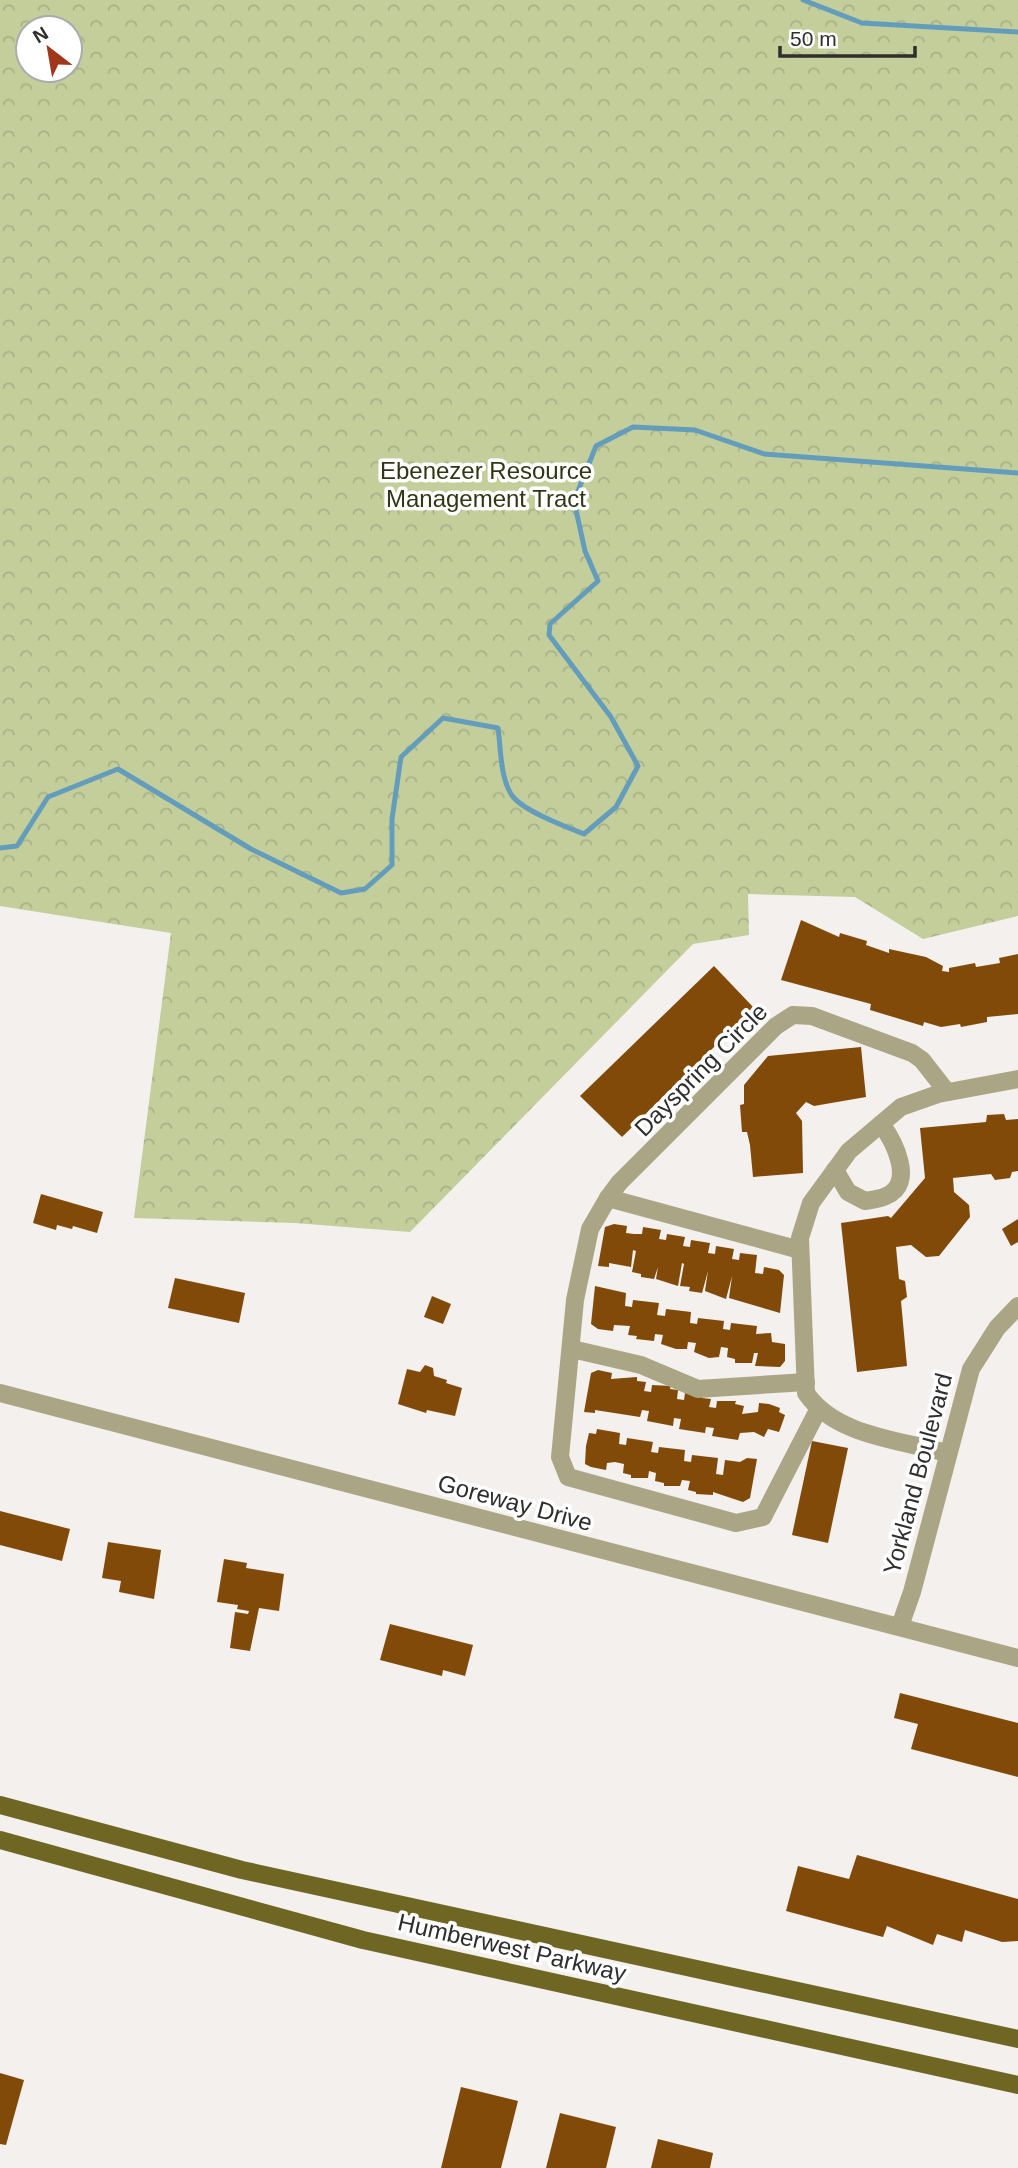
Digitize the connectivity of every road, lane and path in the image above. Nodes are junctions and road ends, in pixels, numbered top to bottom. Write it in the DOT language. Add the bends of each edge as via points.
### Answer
graph roads {
  1 [pos="1018,1079"];
  2 [pos="947,1092"];
  3 [pos="881,1124"];
  4 [pos="835,1170"];
  5 [pos="608,1198"];
  6 [pos="800,1250"];
  7 [pos="1018,1306"];
  8 [pos="572,1349"];
  9 [pos="806,1382"];
  10 [pos="0,1393"];
  11 [pos="818,1410"];
  12 [pos="947,1453"];
  13 [pos="900,1626"];
  14 [pos="1018,1658"];
  15 [pos="0,1805"];
  16 [pos="0,1840"];
  17 [pos="1018,2039"];
  18 [pos="1018,2085"];
  1 -- 2 [label="street"];
  2 -- 3 [label="street" via="901,1107"];
  2 -- 5 [label="street, Dayspring Circle" via="912,1053 813,1016 793,1015 776,1026"];
  3 -- 4 [label="street" via="849,1151"];
  3 -- 4 [label="street" via="901,1166 900,1184 889,1196 864,1201 848,1192"];
  4 -- 6 [label="street" via="811,1203"];
  5 -- 6 [label="street"];
  5 -- 8 [label="street" via="590,1229 575,1300"];
  6 -- 9 [label="street"];
  7 -- 12 [label="street, Yorkland Boulevard" via="971,1368"];
  8 -- 9 [label="street" via="641,1365 698,1388"];
  8 -- 11 [label="street" via="559,1457 568,1477 736,1523 763,1517"];
  9 -- 11 [label="street" via="806,1393"];
  10 -- 13 [label="street, Goreway Drive"];
  11 -- 12 [label="street" via="848,1427"];
  12 -- 13 [label="street, Yorkland Boulevard"];
  13 -- 14 [label="street, Goreway Drive"];
  15 -- 17 [label="main road, Humberwest Parkway" via="242,1870"];
  16 -- 18 [label="main road, Humberwest Parkway" via="363,1940"];
}
